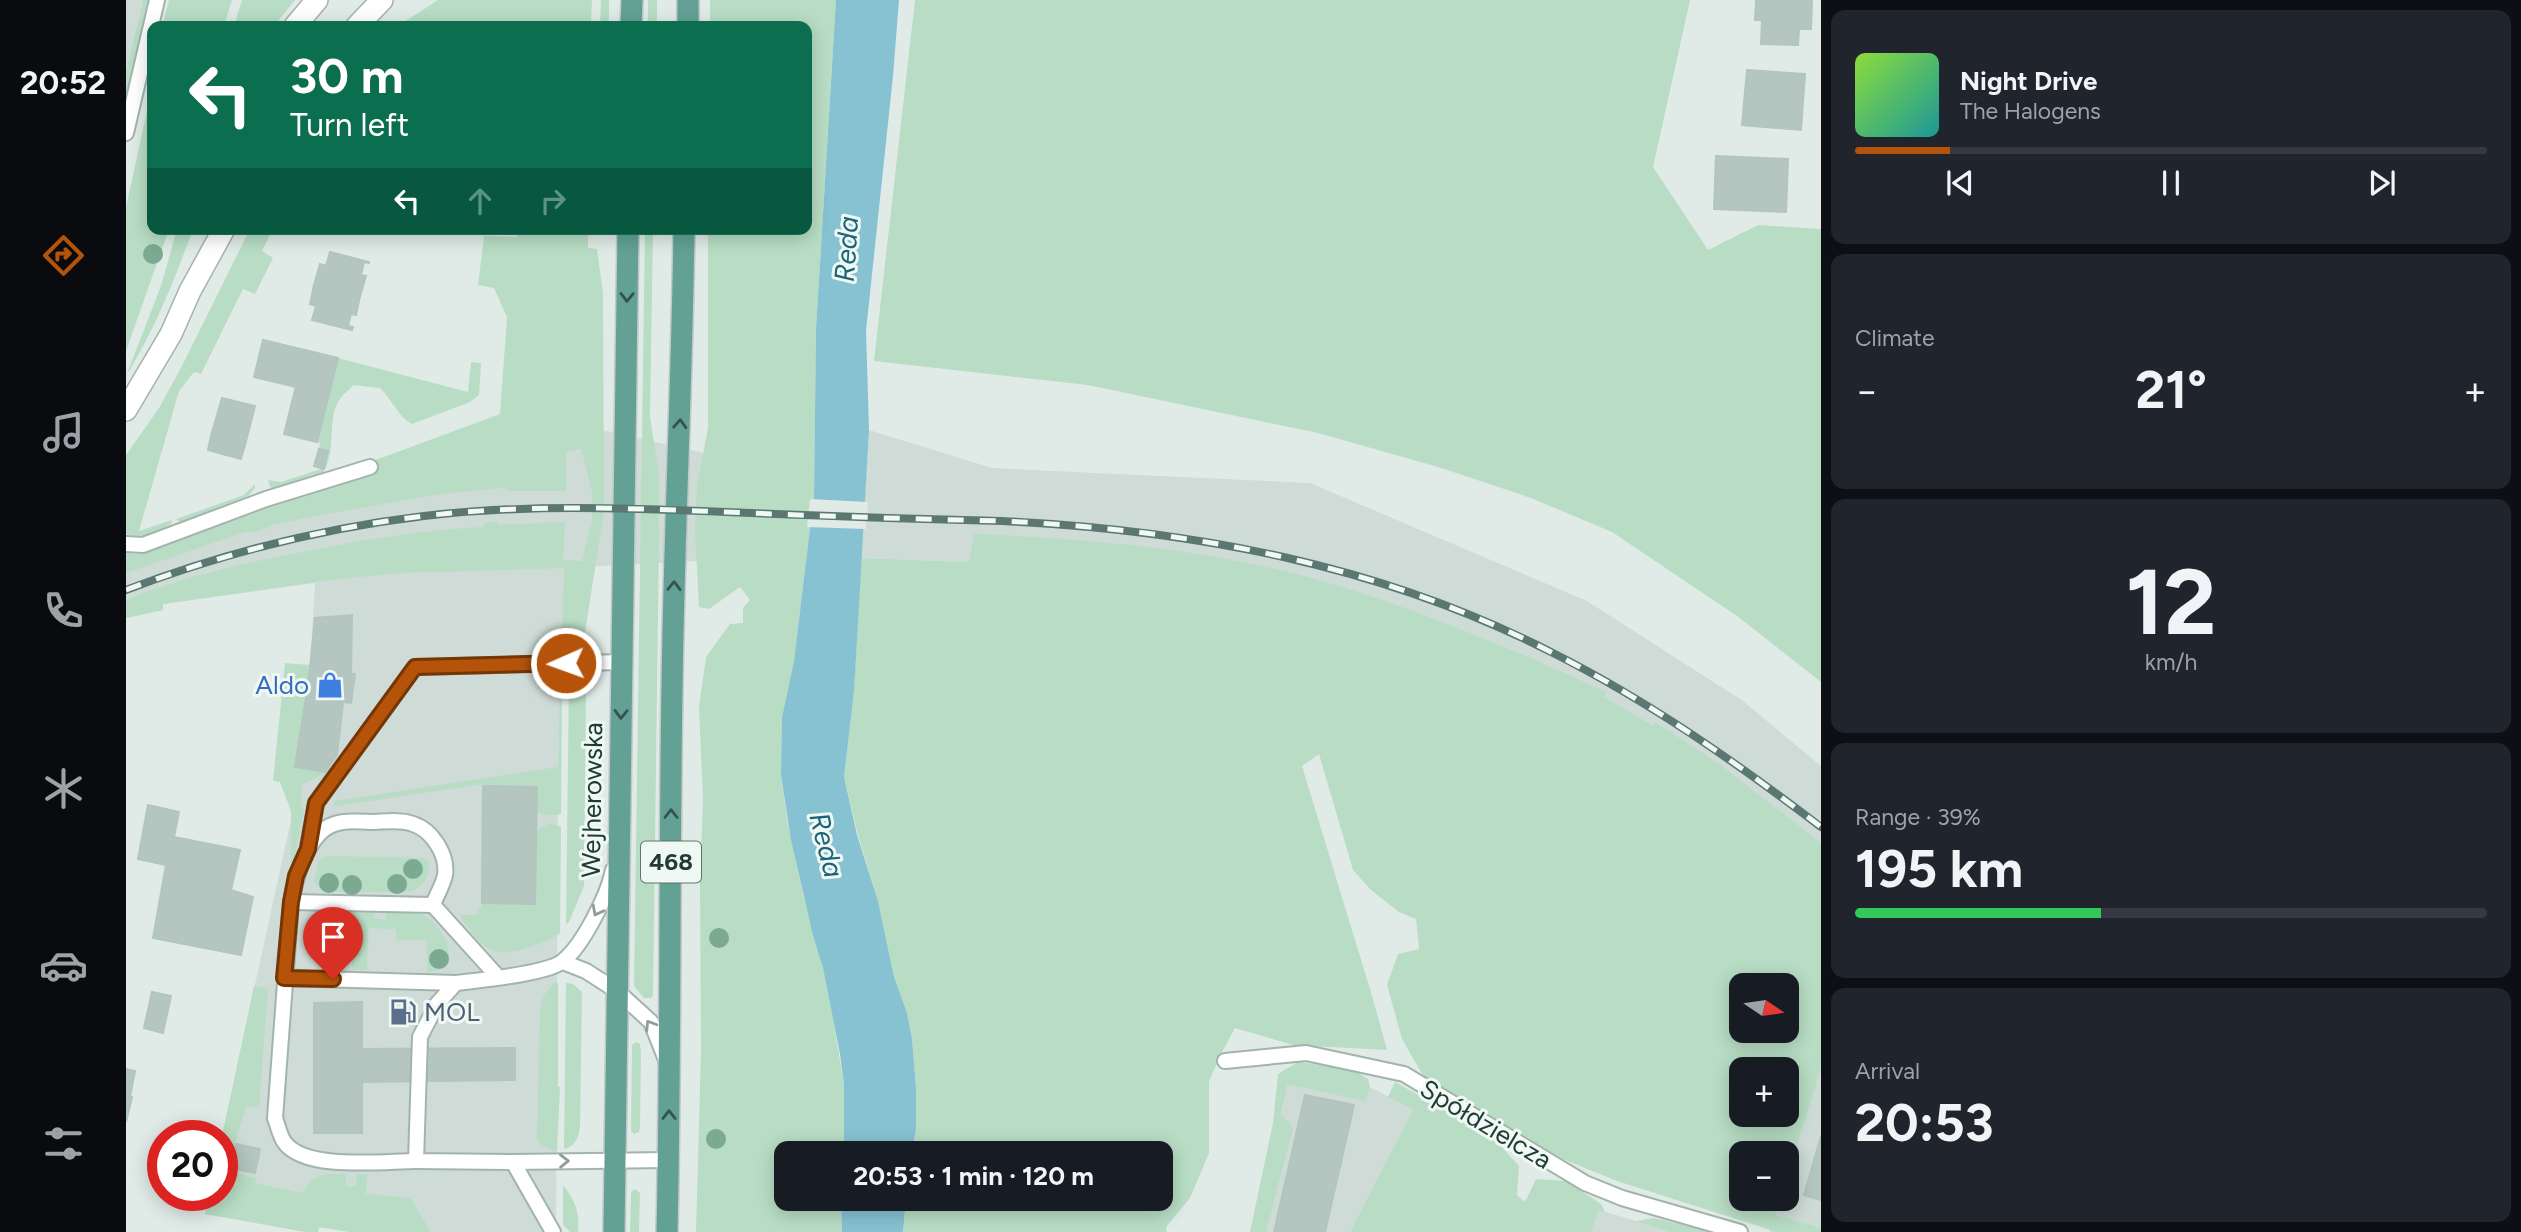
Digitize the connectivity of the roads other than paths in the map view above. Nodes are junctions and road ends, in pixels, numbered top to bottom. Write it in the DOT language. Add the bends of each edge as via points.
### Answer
graph roads {
  1 [pos="158,0"];
  2 [pos="317,0"];
  3 [pos="382,0"];
  4 [pos="632,0"];
  5 [pos="688,0"];
  6 [pos="153,21"];
  7 [pos="299,21"];
  8 [pos="362,21"];
  9 [pos="631,21"];
  10 [pos="688,21"];
  11 [pos="147,46"];
  12 [pos="126,133"];
  13 [pos="206,235"];
  14 [pos="221,235"];
  15 [pos="628,235"];
  16 [pos="684,235"];
  17 [pos="190,291"];
  18 [pos="126,410"];
  19 [pos="370,467"];
  20 [pos="126,544"];
  21 [pos="622,662"];
  22 [pos="619,846"];
  23 [pos="308,849"];
  24 [pos="291,902"];
  25 [pos="433,905"];
  26 [pos="562,962"];
  27 [pos="498,977"];
  28 [pos="284,978"];
  29 [pos="456,983"];
  30 [pos="617,991"];
  31 [pos="1225,1062"];
  32 [pos="669,1069"];
  33 [pos="669,1160"];
  34 [pos="416,1161"];
  35 [pos="615,1161"];
  36 [pos="513,1162"];
  37 [pos="553,1232"];
  38 [pos="614,1232"];
  39 [pos="667,1232"];
  40 [pos="1740,1232"];
  1 -- 6 [label="lane"];
  2 -- 7 [label="street"];
  3 -- 8 [label="street"];
  4 -- 9 [label="main road"];
  5 -- 10 [label="main road"];
  11 -- 12 [label="lane"];
  13 -- 17 [label="street"];
  14 -- 17 [label="street"];
  15 -- 21 [label="main road, Wejherowska / 468, one-way"];
  32 -- 16 [label="main road, 468, one-way" via="672,687"];
  17 -- 18 [label="street" via="171,334"];
  19 -- 20 [label="lane" via="144,545"];
  21 -- 22 [label="main road, Wejherowska / 468, one-way"];
  21 -- 23 [label="lane" via="415,667 316,803"];
  22 -- 26 [label="lane, one-way" via="603,901"];
  22 -- 30 [label="main road, Wejherowska / 468"];
  23 -- 24 [label="lane"];
  23 -- 25 [label="lane" via="321,832 340,821 412,823 436,842 443,858 445,875"];
  24 -- 25 [label="lane"];
  24 -- 28 [label="lane"];
  25 -- 27 [label="lane"];
  26 -- 27 [label="lane"];
  26 -- 30 [label="lane"];
  27 -- 29 [label="lane"];
  28 -- 29 [label="lane"];
  28 -- 34 [label="lane" via="275,1118 285,1144 306,1158 327,1161"];
  29 -- 34 [label="lane" via="436,1004 420,1037"];
  32 -- 30 [label="lane, one-way" via="652,1022"];
  30 -- 35 [label="main road, Wejherowska / 468"];
  31 -- 40 [label="lane, Spółdzielcza" via="1306,1053 1404,1074 1585,1183"];
  33 -- 32 [label="main road, 468, one-way"];
  33 -- 35 [label="lane"];
  33 -- 39 [label="main road, 468"];
  34 -- 36 [label="lane"];
  36 -- 35 [label="lane, one-way"];
  35 -- 38 [label="main road, Wejherowska / 468"];
  36 -- 37 [label="lane"];
}
